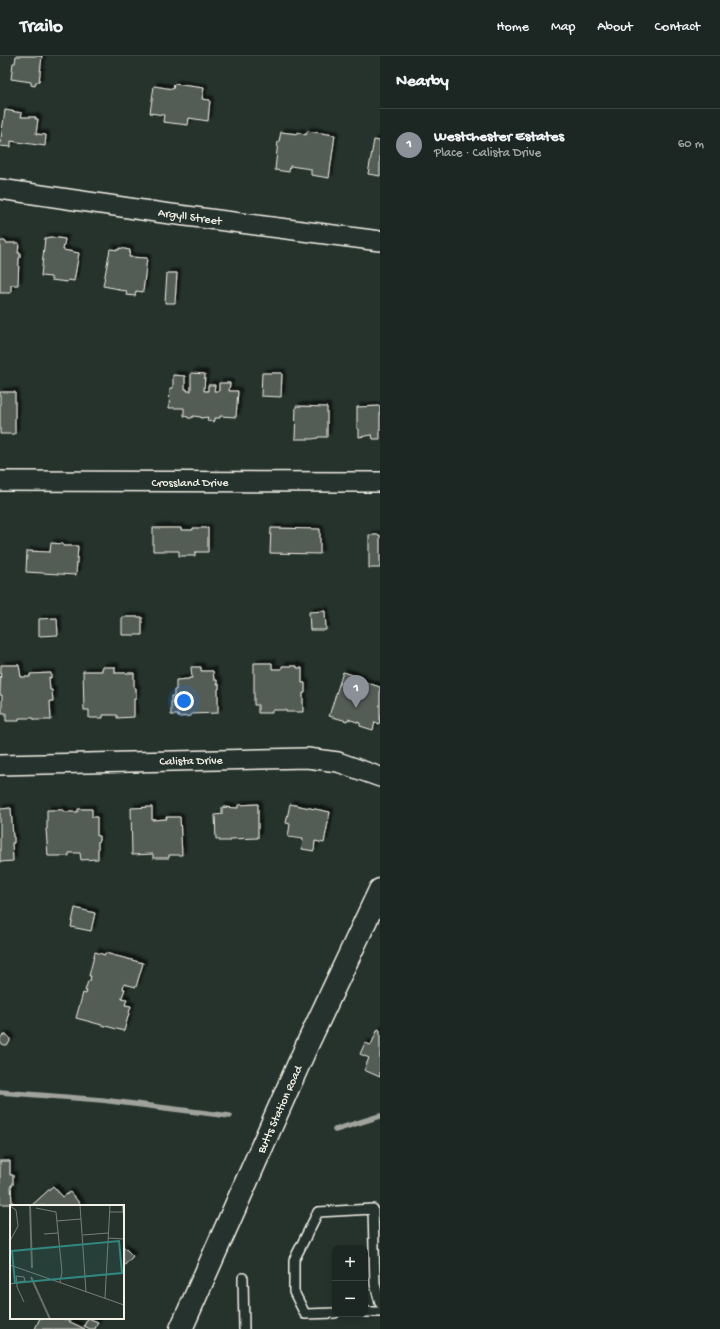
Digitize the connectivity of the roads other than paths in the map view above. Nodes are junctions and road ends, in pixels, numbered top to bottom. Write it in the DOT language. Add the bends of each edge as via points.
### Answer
graph roads {
  1 [pos="0,189"];
  2 [pos="380,241"];
  3 [pos="0,481"];
  4 [pos="380,482"];
  5 [pos="0,765"];
  6 [pos="380,777"];
  7 [pos="380,890"];
  8 [pos="243,1278"];
  9 [pos="380,1303"];
  10 [pos="368,1312"];
  11 [pos="380,1312"];
  12 [pos="332,1313"];
  13 [pos="181,1329"];
  14 [pos="244,1329"];
  1 -- 2 [label="street, Argyll Street"];
  3 -- 4 [label="street, Crossland Drive"];
  5 -- 6 [label="street, Calista Drive" via="307,758 338,762"];
  7 -- 13 [label="main road, Butts Station Road" via="308,1043"];
  8 -- 14 [label="lane"];
  9 -- 12 [label="lane" via="375,1284 373,1209 318,1212 294,1260 294,1292 305,1314"];
  10 -- 11 [label="lane"];
}
